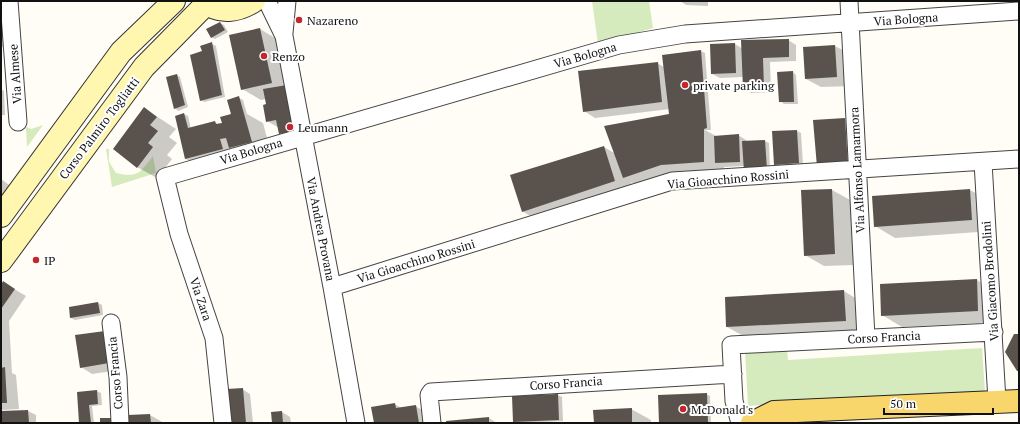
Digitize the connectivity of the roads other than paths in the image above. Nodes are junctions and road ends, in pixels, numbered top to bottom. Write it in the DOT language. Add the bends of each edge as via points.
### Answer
graph roads {
  1 [pos="9,1"];
  2 [pos="174,1"];
  3 [pos="254,1"];
  4 [pos="267,1"];
  5 [pos="287,1"];
  6 [pos="849,1"];
  7 [pos="205,2"];
  8 [pos="1019,11"];
  9 [pos="850,22"];
  10 [pos="284,36"];
  11 [pos="18,122"];
  12 [pos="304,136"];
  13 [pos="1019,159"];
  14 [pos="983,162"];
  15 [pos="856,169"];
  16 [pos="166,177"];
  17 [pos="1,216"];
  18 [pos="1,261"];
  19 [pos="332,287"];
  20 [pos="110,323"];
  21 [pos="994,332"];
  22 [pos="866,338"];
  23 [pos="732,374"];
  24 [pos="997,401"];
  25 [pos="1019,401"];
  26 [pos="120,423"];
  27 [pos="223,423"];
  28 [pos="356,423"];
  29 [pos="432,423"];
  30 [pos="740,423"];
  31 [pos="752,423"];
  1 -- 11 [label="street, Via Almese"];
  2 -- 17 [label="street" via="120,52"];
  3 -- 7 [label="street" via="246,6 228,10"];
  4 -- 10 [label="street, Via Andrea Provana"];
  5 -- 10 [label="street, Via Andrea Provana"];
  6 -- 9 [label="street, Via Alfonso Lamarmora"];
  7 -- 18 [label="street, Corso Palmiro Togliatti" via="144,68"];
  8 -- 9 [label="street, Via Bologna"];
  9 -- 12 [label="street, Via Bologna" via="685,34 619,45"];
  9 -- 15 [label="street, Via Alfonso Lamarmora"];
  10 -- 12 [label="street, Via Andrea Provana"];
  12 -- 16 [label="street, Via Bologna"];
  12 -- 19 [label="street, Via Andrea Provana"];
  13 -- 14 [label="street, Via Gioacchino Rossini"];
  14 -- 15 [label="street, Via Gioacchino Rossini"];
  14 -- 21 [label="street, Via Giacomo Brodolini"];
  15 -- 19 [label="street, Via Gioacchino Rossini" via="672,181"];
  15 -- 22 [label="street, Via Alfonso Lamarmora"];
  16 -- 27 [label="street, Via Zara" via="179,234 214,338"];
  19 -- 28 [label="street, Via Andrea Provana"];
  20 -- 26 [label="street, Corso Francia" via="118,377"];
  21 -- 22 [label="street, Corso Francia"];
  21 -- 24 [label="street, Via Giacomo Brodolini"];
  22 -- 23 [label="street, Corso Francia" via="731,345"];
  23 -- 29 [label="street, Corso Francia" via="431,392 429,395"];
  23 -- 30 [label="street, Corso Francia" via="734,401"];
  24 -- 25 [label="main road"];
  24 -- 31 [label="main road" via="774,412"];
}
